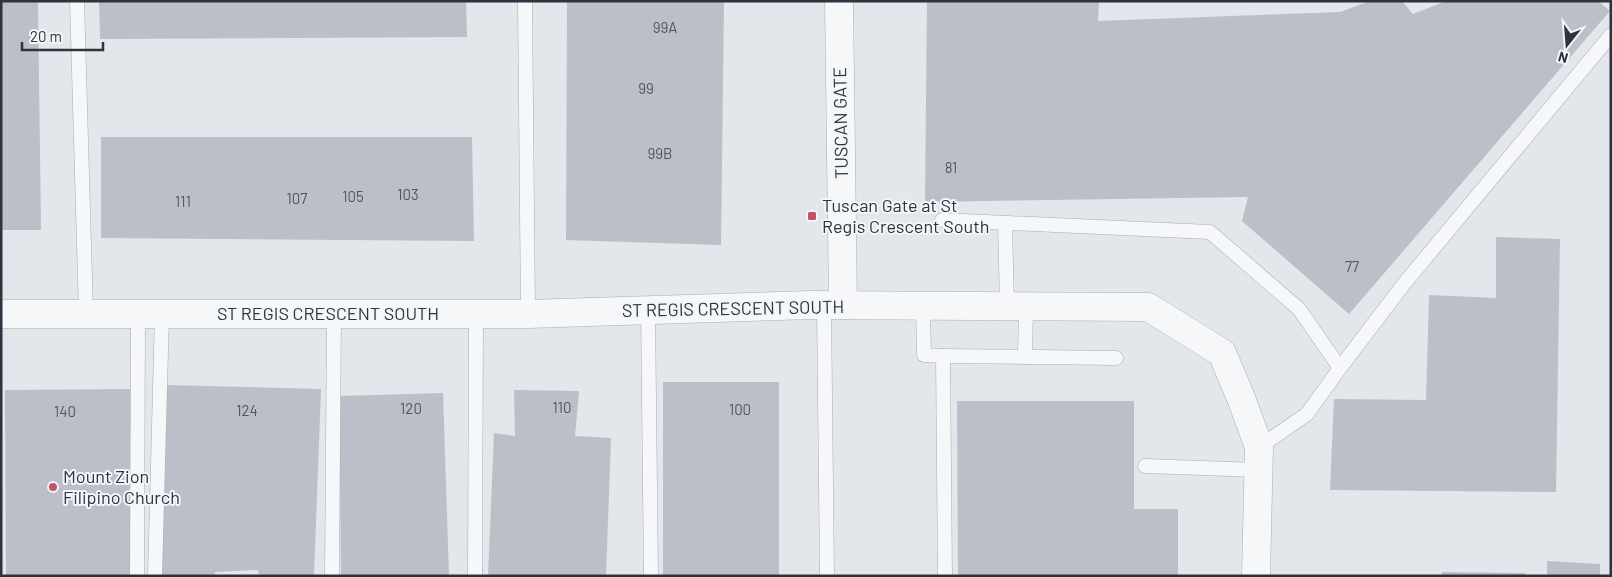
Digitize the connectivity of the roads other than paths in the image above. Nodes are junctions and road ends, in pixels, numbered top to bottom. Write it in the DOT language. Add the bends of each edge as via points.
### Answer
graph roads {
  1 [pos="77,1"];
  2 [pos="525,1"];
  3 [pos="839,1"];
  4 [pos="1611,35"];
  5 [pos="942,220"];
  6 [pos="1005,223"];
  7 [pos="834,305"];
  8 [pos="923,306"];
  9 [pos="1016,306"];
  10 [pos="648,310"];
  11 [pos="1,314"];
  12 [pos="86,314"];
  13 [pos="150,314"];
  14 [pos="334,314"];
  15 [pos="476,314"];
  16 [pos="528,314"];
  17 [pos="943,356"];
  18 [pos="1025,357"];
  19 [pos="1116,358"];
  20 [pos="1340,368"];
  21 [pos="1259,458"];
  22 [pos="1145,466"];
  23 [pos="137,576"];
  24 [pos="155,576"];
  25 [pos="332,576"];
  26 [pos="476,576"];
  27 [pos="651,576"];
  28 [pos="827,576"];
  29 [pos="945,576"];
  30 [pos="1256,576"];
  1 -- 12 [label="lane"];
  2 -- 16 [label="lane"];
  3 -- 7 [label="street, TUSCAN GATE"];
  4 -- 20 [label="lane" via="1403,284"];
  5 -- 6 [label="lane"];
  6 -- 9 [label="lane"];
  6 -- 20 [label="lane" via="1210,232 1299,309"];
  7 -- 8 [label="street, ST REGIS CRESCENT SOUTH"];
  7 -- 10 [label="street, ST REGIS CRESCENT SOUTH"];
  7 -- 28 [label="lane"];
  8 -- 9 [label="street, ST REGIS CRESCENT SOUTH"];
  8 -- 17 [label="lane" via="924,356"];
  9 -- 18 [label="lane"];
  9 -- 21 [label="street, ST REGIS CRESCENT SOUTH" via="1148,307 1180,326 1222,353"];
  10 -- 16 [label="street, ST REGIS CRESCENT SOUTH"];
  10 -- 27 [label="lane"];
  11 -- 12 [label="street, ST REGIS CRESCENT SOUTH"];
  12 -- 13 [label="street, ST REGIS CRESCENT SOUTH"];
  13 -- 14 [label="street, ST REGIS CRESCENT SOUTH"];
  13 -- 23 [label="lane"];
  13 -- 24 [label="lane"];
  14 -- 15 [label="street, ST REGIS CRESCENT SOUTH"];
  14 -- 25 [label="lane"];
  15 -- 16 [label="street, ST REGIS CRESCENT SOUTH"];
  15 -- 26 [label="lane"];
  17 -- 18 [label="lane"];
  17 -- 29 [label="lane"];
  18 -- 19 [label="lane"];
  20 -- 21 [label="lane" via="1307,414"];
  21 -- 22 [label="lane"];
  21 -- 30 [label="street, ST REGIS CRESCENT SOUTH"];
}
